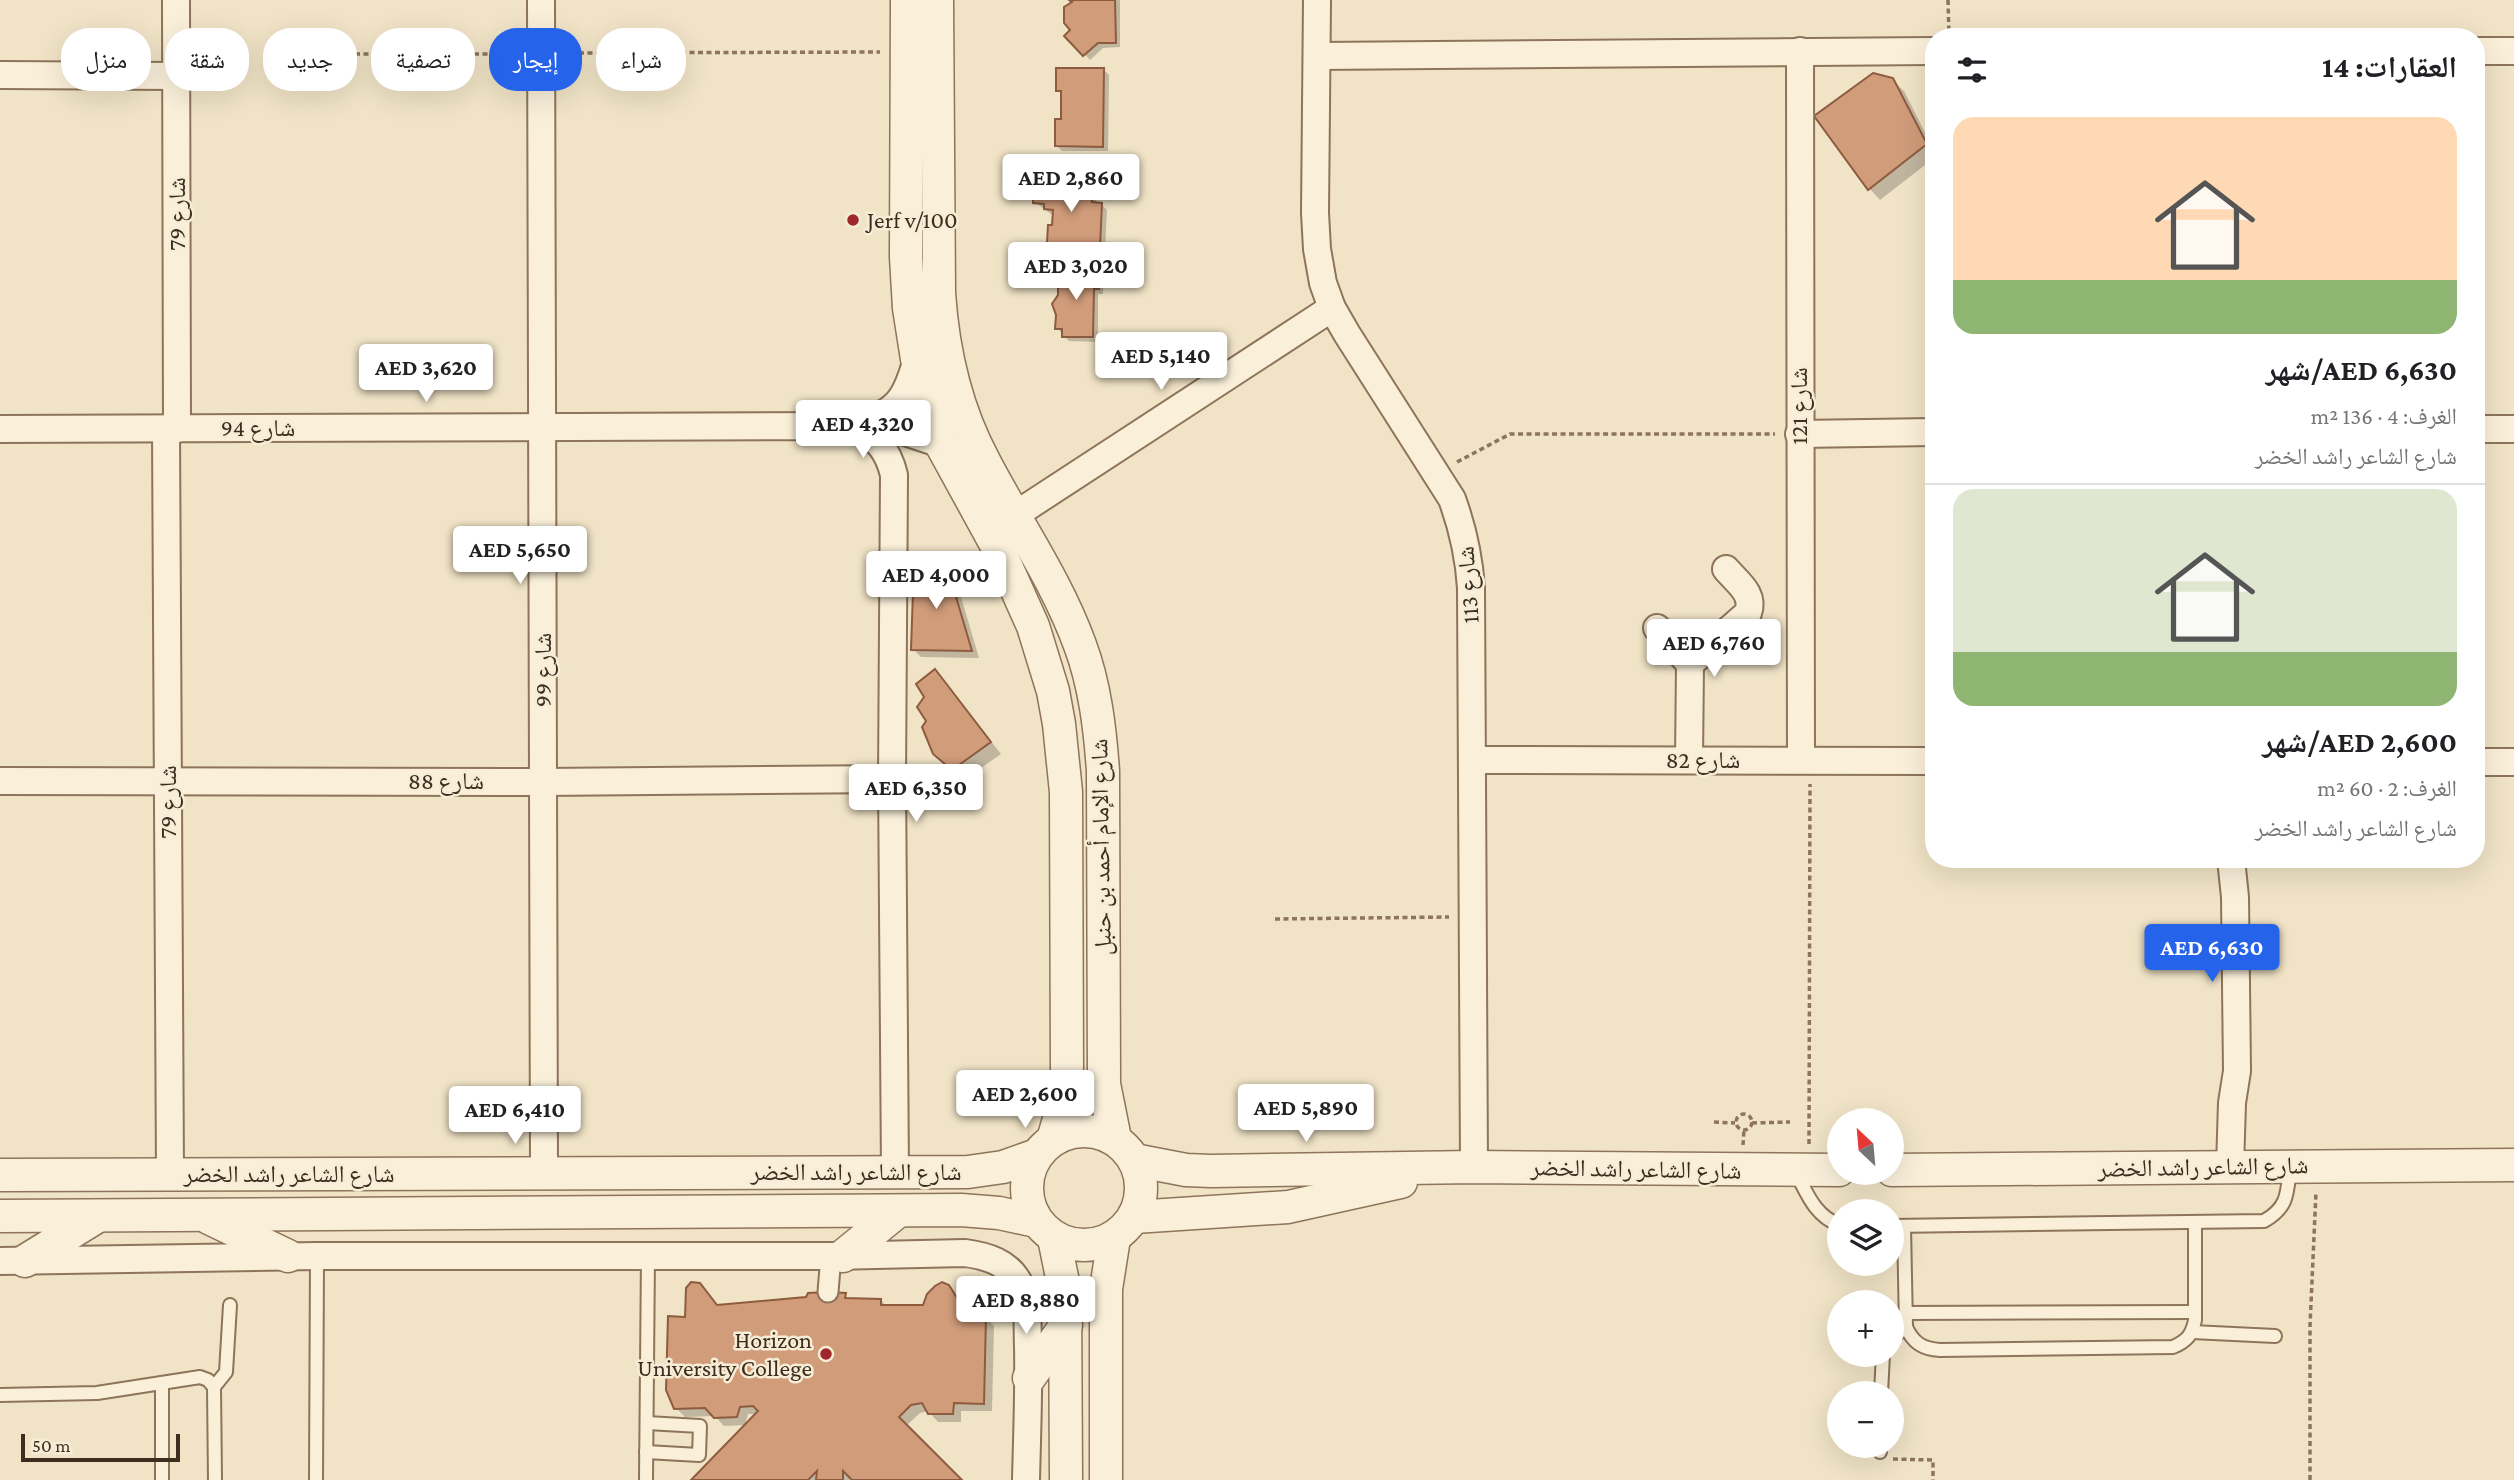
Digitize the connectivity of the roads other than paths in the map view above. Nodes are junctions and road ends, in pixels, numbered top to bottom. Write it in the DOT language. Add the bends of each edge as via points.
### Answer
graph roads {
  1 [pos="176,0"];
  2 [pos="541,0"];
  3 [pos="907,0"];
  4 [pos="937,0"];
  5 [pos="1317,0"];
  6 [pos="176,28"];
  7 [pos="1800,51"];
  8 [pos="1925,51"];
  9 [pos="2485,51"];
  10 [pos="2514,51"];
  11 [pos="1318,56"];
  12 [pos="0,75"];
  13 [pos="165,76"];
  14 [pos="176,91"];
  15 [pos="1332,307"];
  16 [pos="917,359"];
  17 [pos="853,426"];
  18 [pos="544,428"];
  19 [pos="0,429"];
  20 [pos="172,429"];
  21 [pos="2485,429"];
  22 [pos="2514,429"];
  23 [pos="1925,432"];
  24 [pos="1799,434"];
  25 [pos="929,439"];
  26 [pos="894,475"];
  27 [pos="1015,515"];
  28 [pos="1726,569"];
  29 [pos="1657,628"];
  30 [pos="1690,664"];
  31 [pos="1472,760"];
  32 [pos="1689,760"];
  33 [pos="1806,760"];
  34 [pos="1925,761"];
  35 [pos="2485,762"];
  36 [pos="2514,762"];
  37 [pos="168,779"];
  38 [pos="892,779"];
  39 [pos="0,781"];
  40 [pos="543,782"];
  41 [pos="2232,868"];
  42 [pos="2240,868"];
  43 [pos="2235,897"];
  44 [pos="1045,1147"];
  45 [pos="1124,1149"];
  46 [pos="2514,1165"];
  47 [pos="2239,1166"];
  48 [pos="2304,1166"];
  49 [pos="1475,1167"];
  50 [pos="1814,1170"];
  51 [pos="1904,1170"];
  52 [pos="544,1172"];
  53 [pos="895,1172"];
  54 [pos="170,1174"];
  55 [pos="0,1175"];
  56 [pos="898,1211"];
  57 [pos="201,1214"];
  58 [pos="100,1215"];
  59 [pos="0,1216"];
  60 [pos="1827,1219"];
  61 [pos="2195,1223"];
  62 [pos="1904,1226"];
  63 [pos="1124,1228"];
  64 [pos="1045,1229"];
  65 [pos="648,1254"];
  66 [pos="302,1256"];
  67 [pos="837,1256"];
  68 [pos="12,1261"];
  69 [pos="1902,1276"];
  70 [pos="828,1293"];
  71 [pos="230,1305"];
  72 [pos="2194,1312"];
  73 [pos="1905,1313"];
  74 [pos="1066,1325"];
  75 [pos="1906,1327"];
  76 [pos="2192,1332"];
  77 [pos="2275,1336"];
  78 [pos="1028,1377"];
  79 [pos="162,1383"];
  80 [pos="214,1387"];
  81 [pos="0,1395"];
  82 [pos="646,1423"];
  83 [pos="646,1452"];
  84 [pos="162,1480"];
  85 [pos="215,1480"];
  86 [pos="316,1480"];
  87 [pos="646,1480"];
  88 [pos="1027,1480"];
  89 [pos="1066,1480"];
  90 [pos="1106,1480"];
  1 -- 6 [label="street, شارع 79"];
  2 -- 18 [label="street, شارع 99"];
  3 -- 16 [label="street, شارع الإمام أحمد بن حنبل" via="906,257"];
  4 -- 27 [label="street, شارع الإمام أحمد بن حنبل" via="942,333 964,418"];
  5 -- 11 [label="street, شارع 113"];
  7 -- 8 [label="street"];
  7 -- 11 [label="street"];
  7 -- 24 [label="street, شارع 121"];
  9 -- 10 [label="street"];
  11 -- 15 [label="street, شارع 113" via="1317,249"];
  12 -- 13 [label="street"];
  14 -- 20 [label="street, شارع 79"];
  15 -- 27 [label="street"];
  15 -- 31 [label="street, شارع 113" via="1437,472 1463,527 1469,557"];
  16 -- 17 [label="street, شارع 94" via="899,403 878,418"];
  16 -- 25 [label="street, شارع الإمام أحمد بن حنبل"];
  17 -- 18 [label="street, شارع 94"];
  17 -- 25 [label="street, شارع 94" via="896,429"];
  17 -- 26 [label="street" via="881,444"];
  18 -- 20 [label="street, شارع 94"];
  18 -- 40 [label="street, شارع 99"];
  19 -- 20 [label="street, شارع 94"];
  20 -- 37 [label="street, شارع 79"];
  21 -- 22 [label="street"];
  23 -- 24 [label="street"];
  24 -- 33 [label="street, شارع 121"];
  25 -- 26 [label="street" via="903,454"];
  25 -- 44 [label="street, شارع الإمام أحمد بن حنبل" via="998,548 1021,596 1044,658 1059,724 1066,792 1067,1076 1065,1098"];
  26 -- 38 [label="street"];
  27 -- 45 [label="street, شارع الإمام أحمد بن حنبل" via="1053,582 1081,647 1100,729 1104,1084"];
  28 -- 30 [label="street" via="1749,596 1748,613"];
  29 -- 30 [label="street"];
  30 -- 32 [label="street"];
  31 -- 32 [label="street, شارع 82"];
  31 -- 49 [label="street, شارع 113"];
  32 -- 33 [label="street, شارع 82"];
  33 -- 34 [label="street, شارع 82"];
  35 -- 36 [label="street"];
  37 -- 39 [label="street, شارع 88"];
  37 -- 40 [label="street, شارع 88"];
  37 -- 54 [label="street, شارع 79"];
  38 -- 40 [label="street, شارع 88"];
  38 -- 53 [label="street"];
  40 -- 52 [label="street, شارع 99"];
  41 -- 43 [label="street"];
  42 -- 43 [label="street"];
  43 -- 47 [label="street" via="2237,1071 2244,1104"];
  44 -- 45 [label="street" via="1073,1132 1095,1132"];
  44 -- 53 [label="street, شارع الشاعر راشد الخضر" via="985,1170"];
  44 -- 64 [label="street" via="1027,1181 1026,1195 1029,1208"];
  45 -- 49 [label="street, شارع الشاعر راشد الخضر" via="1185,1170"];
  45 -- 63 [label="street" via="1140,1173 1142,1188 1140,1203"];
  46 -- 48 [label="street, شارع الشاعر راشد الخضر"];
  47 -- 48 [label="street, شارع الشاعر راشد الخضر"];
  47 -- 51 [label="street, شارع الشاعر راشد الخضر"];
  48 -- 61 [label="lane" via="2285,1202 2264,1221"];
  49 -- 50 [label="street, شارع الشاعر راشد الخضر"];
  49 -- 63 [label="street, شارع الشاعر راشد الخضر" via="1288,1207"];
  50 -- 60 [label="lane" via="1815,1208"];
  52 -- 53 [label="street, شارع الشاعر راشد الخضر"];
  52 -- 54 [label="street, شارع الشاعر راشد الخضر"];
  54 -- 55 [label="street, شارع الشاعر راشد الخضر"];
  56 -- 57 [label="street, شارع الشاعر راشد الخضر"];
  56 -- 64 [label="street, شارع الشاعر راشد الخضر" via="980,1211"];
  56 -- 67 [label="street"];
  57 -- 58 [label="street, شارع الشاعر راشد الخضر"];
  57 -- 66 [label="street"];
  58 -- 59 [label="street, شارع الشاعر راشد الخضر"];
  58 -- 68 [label="street"];
  61 -- 62 [label="lane"];
  61 -- 72 [label="lane"];
  63 -- 64 [label="street" via="1099,1244 1084,1246 1068,1244"];
  63 -- 90 [label="street" via="1105,1289"];
  64 -- 74 [label="street" via="1064,1279"];
  65 -- 66 [label="street"];
  65 -- 67 [label="street"];
  65 -- 82 [label="lane"];
  66 -- 68 [label="street"];
  66 -- 86 [label="lane"];
  67 -- 70 [label="street"];
  67 -- 78 [label="street" via="965,1253 1005,1265 1026,1300"];
  69 -- 73 [label="lane"];
  71 -- 80 [label="lane" via="226,1372"];
  72 -- 73 [label="lane"];
  72 -- 76 [label="lane"];
  73 -- 75 [label="lane"];
  74 -- 78 [label="street"];
  74 -- 89 [label="street"];
  75 -- 76 [label="lane" via="1917,1344 1940,1350 2173,1347"];
  76 -- 77 [label="lane"];
  78 -- 88 [label="street"];
  79 -- 80 [label="lane" via="200,1377"];
  79 -- 81 [label="lane" via="97,1393"];
  79 -- 84 [label="lane"];
  80 -- 85 [label="lane"];
  82 -- 83 [label="lane"];
  82 -- 83 [label="lane" via="700,1426 699,1455"];
  83 -- 87 [label="lane"];
}
